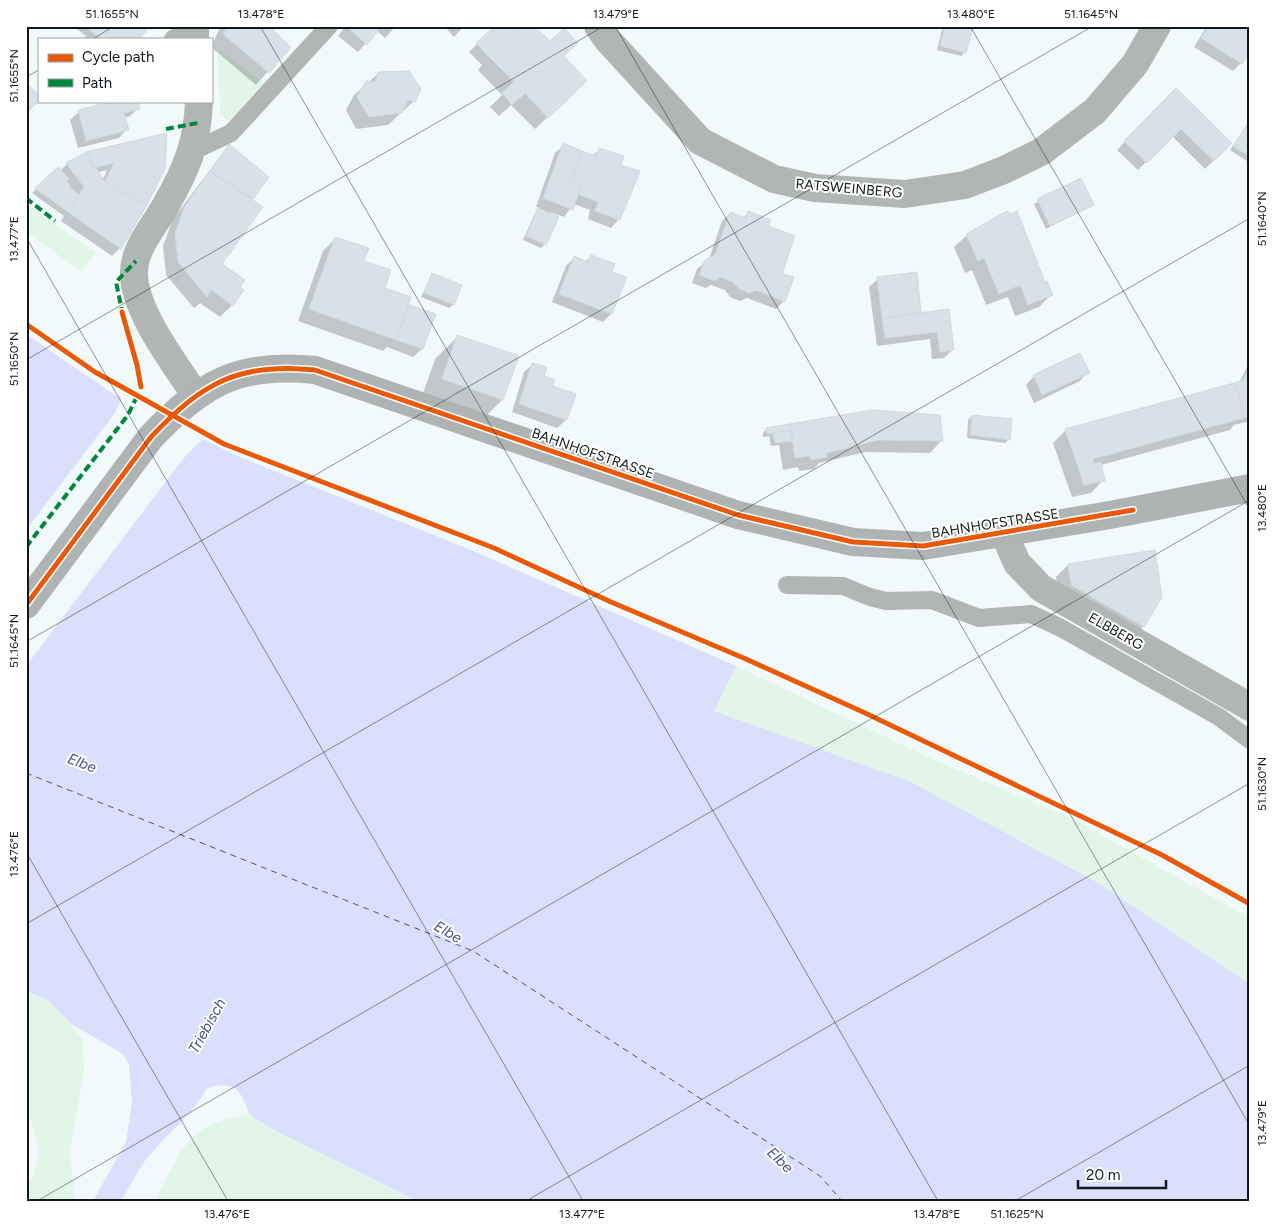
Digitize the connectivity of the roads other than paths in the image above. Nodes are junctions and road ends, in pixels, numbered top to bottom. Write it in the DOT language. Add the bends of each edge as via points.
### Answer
graph roads {
  1 [pos="329,26"];
  2 [pos="598,26"];
  3 [pos="1157,26"];
  4 [pos="199,102"];
  5 [pos="193,151"];
  6 [pos="185,403"];
  7 [pos="1250,488"];
  8 [pos="1004,533"];
  9 [pos="787,585"];
  10 [pos="26,605"];
  11 [pos="1250,707"];
  12 [pos="1250,740"];
  1 -- 5 [label="lane" via="232,133"];
  2 -- 3 [label="street, RATSWEINBERG" via="700,141 774,179 815,188 905,194 965,185 1041,152 1095,111 1135,64"];
  4 -- 5 [label="street"];
  5 -- 6 [label="street" via="145,238 134,275 141,302"];
  6 -- 8 [label="main road, BAHNHOFSTRASSE" via="219,381 245,372 286,367 315,370 738,515 853,542 923,546"];
  6 -- 10 [label="main road, BAHNHOFSTRASSE" via="151,437"];
  7 -- 8 [label="main road, BAHNHOFSTRASSE"];
  8 -- 11 [label="street, ELBBERG" via="1017,563 1041,588"];
  9 -- 12 [label="lane" via="843,586 886,601 932,600 979,618 1031,614 1219,717"];
}
